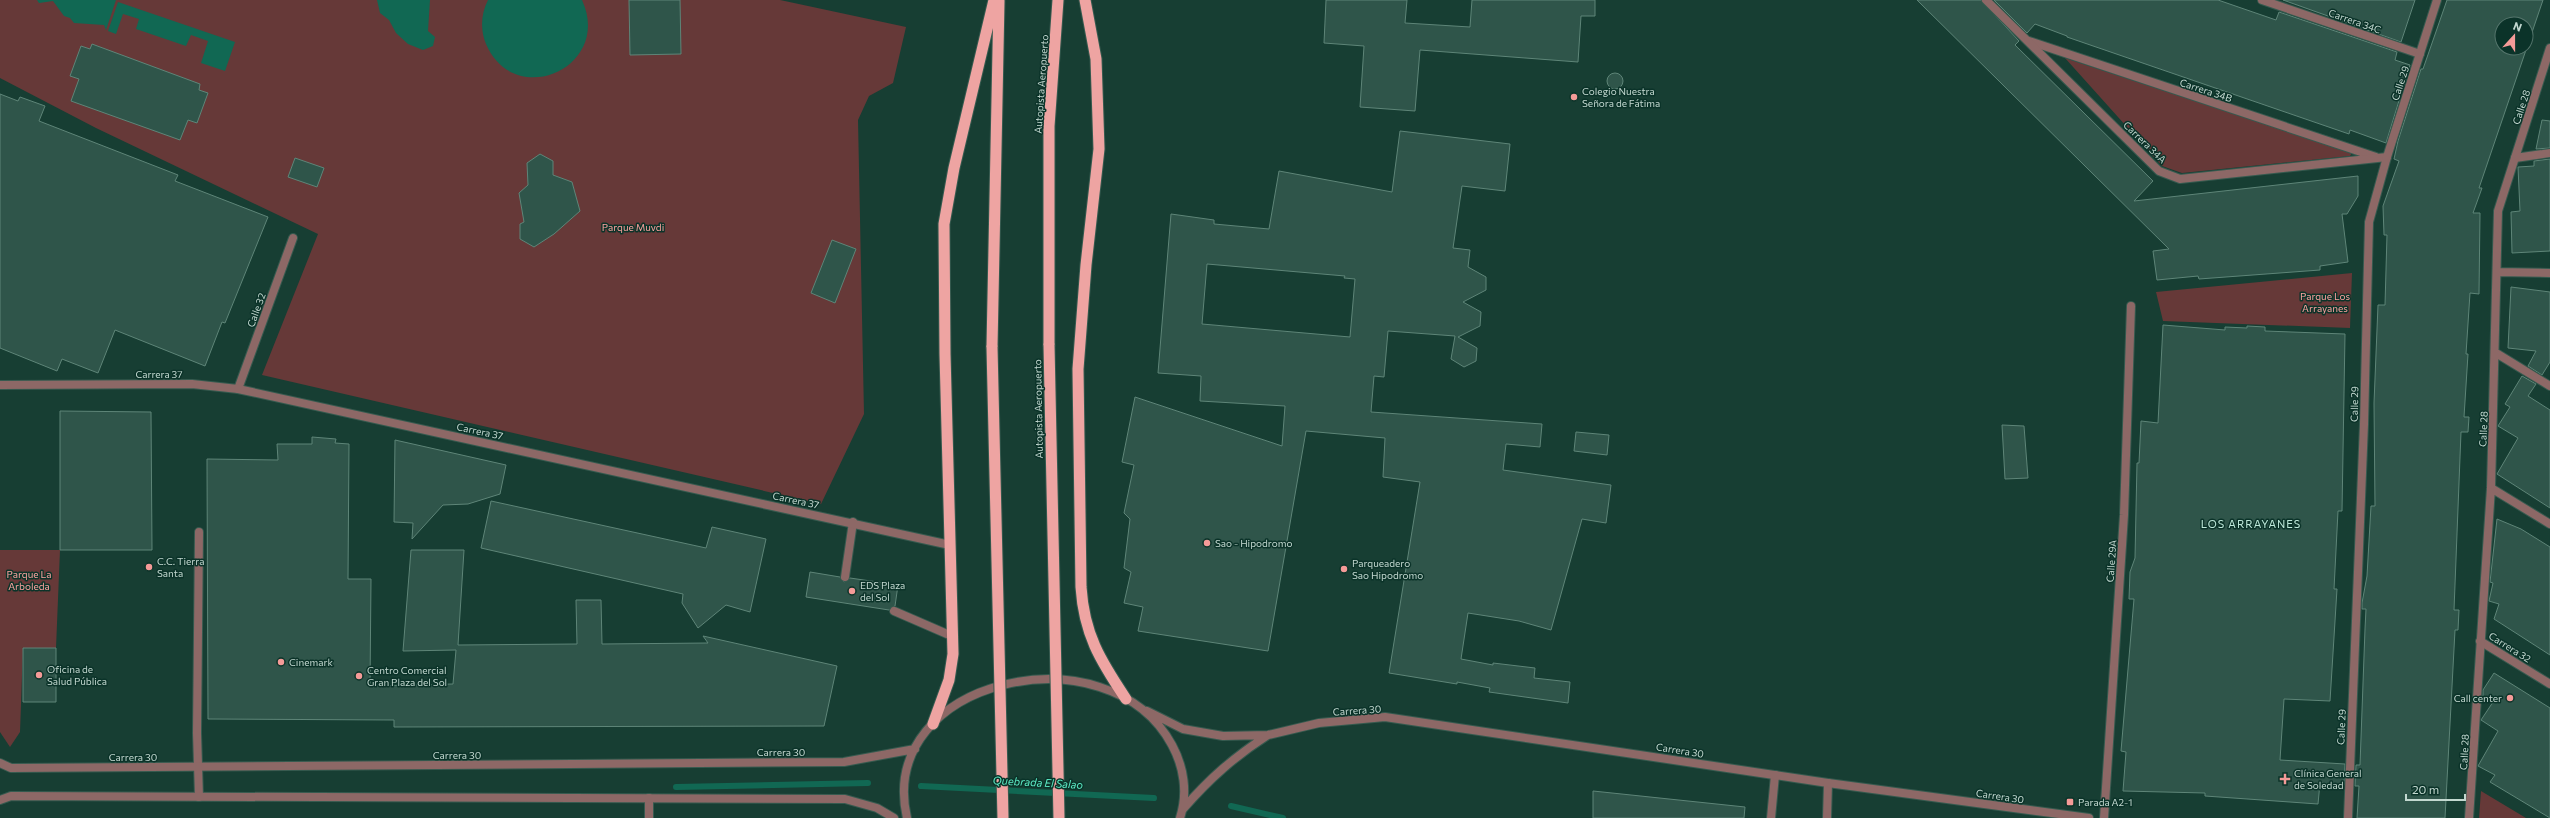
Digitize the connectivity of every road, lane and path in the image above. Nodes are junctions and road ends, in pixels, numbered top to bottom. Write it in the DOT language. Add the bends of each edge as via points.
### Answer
graph roads {
  1 [pos="994,0"];
  2 [pos="998,0"];
  3 [pos="1058,0"];
  4 [pos="1085,0"];
  5 [pos="1986,0"];
  6 [pos="2262,0"];
  7 [pos="2437,0"];
  8 [pos="2029,41"];
  9 [pos="2550,48"];
  10 [pos="2420,54"];
  11 [pos="2550,153"];
  12 [pos="2376,157"];
  13 [pos="2387,157"];
  14 [pos="2515,158"];
  15 [pos="293,238"];
  16 [pos="2497,272"];
  17 [pos="2550,273"];
  18 [pos="2131,306"];
  19 [pos="2496,353"];
  20 [pos="0,384"];
  21 [pos="2550,386"];
  22 [pos="238,389"];
  23 [pos="2491,488"];
  24 [pos="853,522"];
  25 [pos="2550,524"];
  26 [pos="199,532"];
  27 [pos="950,545"];
  28 [pos="845,577"];
  29 [pos="894,611"];
  30 [pos="954,636"];
  31 [pos="2480,641"];
  32 [pos="2550,684"];
  33 [pos="1126,698"];
  34 [pos="1148,711"];
  35 [pos="933,724"];
  36 [pos="1268,735"];
  37 [pos="915,749"];
  38 [pos="0,763"];
  39 [pos="198,766"];
  40 [pos="1774,775"];
  41 [pos="1828,783"];
  42 [pos="199,797"];
  43 [pos="648,798"];
  44 [pos="0,800"];
  45 [pos="1181,814"];
  46 [pos="649,818"];
  47 [pos="894,818"];
  48 [pos="907,818"];
  49 [pos="1003,818"];
  50 [pos="1059,818"];
  51 [pos="1771,818"];
  52 [pos="1827,818"];
  53 [pos="2089,818"];
  54 [pos="2104,818"];
  55 [pos="2348,818"];
  56 [pos="2469,818"];
  1 -- 27 [label="highway" via="954,168 944,224"];
  2 -- 49 [label="highway, bridge" via="992,347"];
  3 -- 50 [label="highway, Autopista Aeropuerto, bridge" via="1049,126 1049,345"];
  4 -- 33 [label="highway" via="1096,60 1100,149 1086,265 1078,369 1082,601 1090,639"];
  5 -- 8 [label="street, Carrera 34A"];
  6 -- 10 [label="street, Carrera 34C"];
  7 -- 10 [label="street, Calle 29"];
  8 -- 12 [label="street, Carrera 34B"];
  8 -- 12 [label="street, Carrera 34A" via="2159,171 2180,179"];
  9 -- 14 [label="street, Calle 28"];
  10 -- 13 [label="street, Calle 29"];
  11 -- 14 [label="street"];
  12 -- 13 [label="street, Carrera 34A"];
  13 -- 55 [label="street, Calle 29" via="2369,222 2364,424"];
  14 -- 16 [label="street, Calle 28" via="2498,211"];
  15 -- 22 [label="street, Calle 32"];
  16 -- 17 [label="street"];
  16 -- 19 [label="street, Calle 28"];
  18 -- 54 [label="street, Calle 29A" via="2124,515"];
  19 -- 21 [label="street"];
  19 -- 23 [label="street, Calle 28"];
  20 -- 22 [label="street, Carrera 37" via="192,384"];
  22 -- 24 [label="street, Carrera 37"];
  23 -- 25 [label="street"];
  23 -- 31 [label="street, Calle 28"];
  24 -- 27 [label="street, Carrera 37"];
  24 -- 28 [label="street"];
  26 -- 39 [label="street"];
  27 -- 30 [label="highway"];
  29 -- 30 [label="street"];
  30 -- 35 [label="highway" via="949,680"];
  31 -- 32 [label="street, Carrera 32"];
  31 -- 56 [label="street, Calle 28"];
  33 -- 34 [label="street, Carrera 30"];
  33 -- 35 [label="street, Carrera 30" via="1074,680 1035,678 1000,685 973,696"];
  34 -- 36 [label="street, Carrera 30" via="1183,729 1203,734"];
  34 -- 45 [label="street" via="1163,730 1178,758 1184,783"];
  35 -- 37 [label="street, Carrera 30"];
  36 -- 40 [label="street, Carrera 30" via="1319,723 1385,717"];
  36 -- 45 [label="street, Carrera 30" via="1233,758 1208,780"];
  37 -- 39 [label="street, Carrera 30" via="844,762"];
  37 -- 48 [label="street" via="905,785"];
  38 -- 39 [label="street, Carrera 30" via="11,768"];
  39 -- 42 [label="street"];
  40 -- 41 [label="street, Carrera 30"];
  40 -- 51 [label="street"];
  41 -- 52 [label="street"];
  41 -- 53 [label="street, Carrera 30"];
  42 -- 43 [label="street"];
  42 -- 44 [label="street" via="11,796"];
  43 -- 46 [label="street"];
  43 -- 47 [label="street" via="845,799 877,808"];
}
